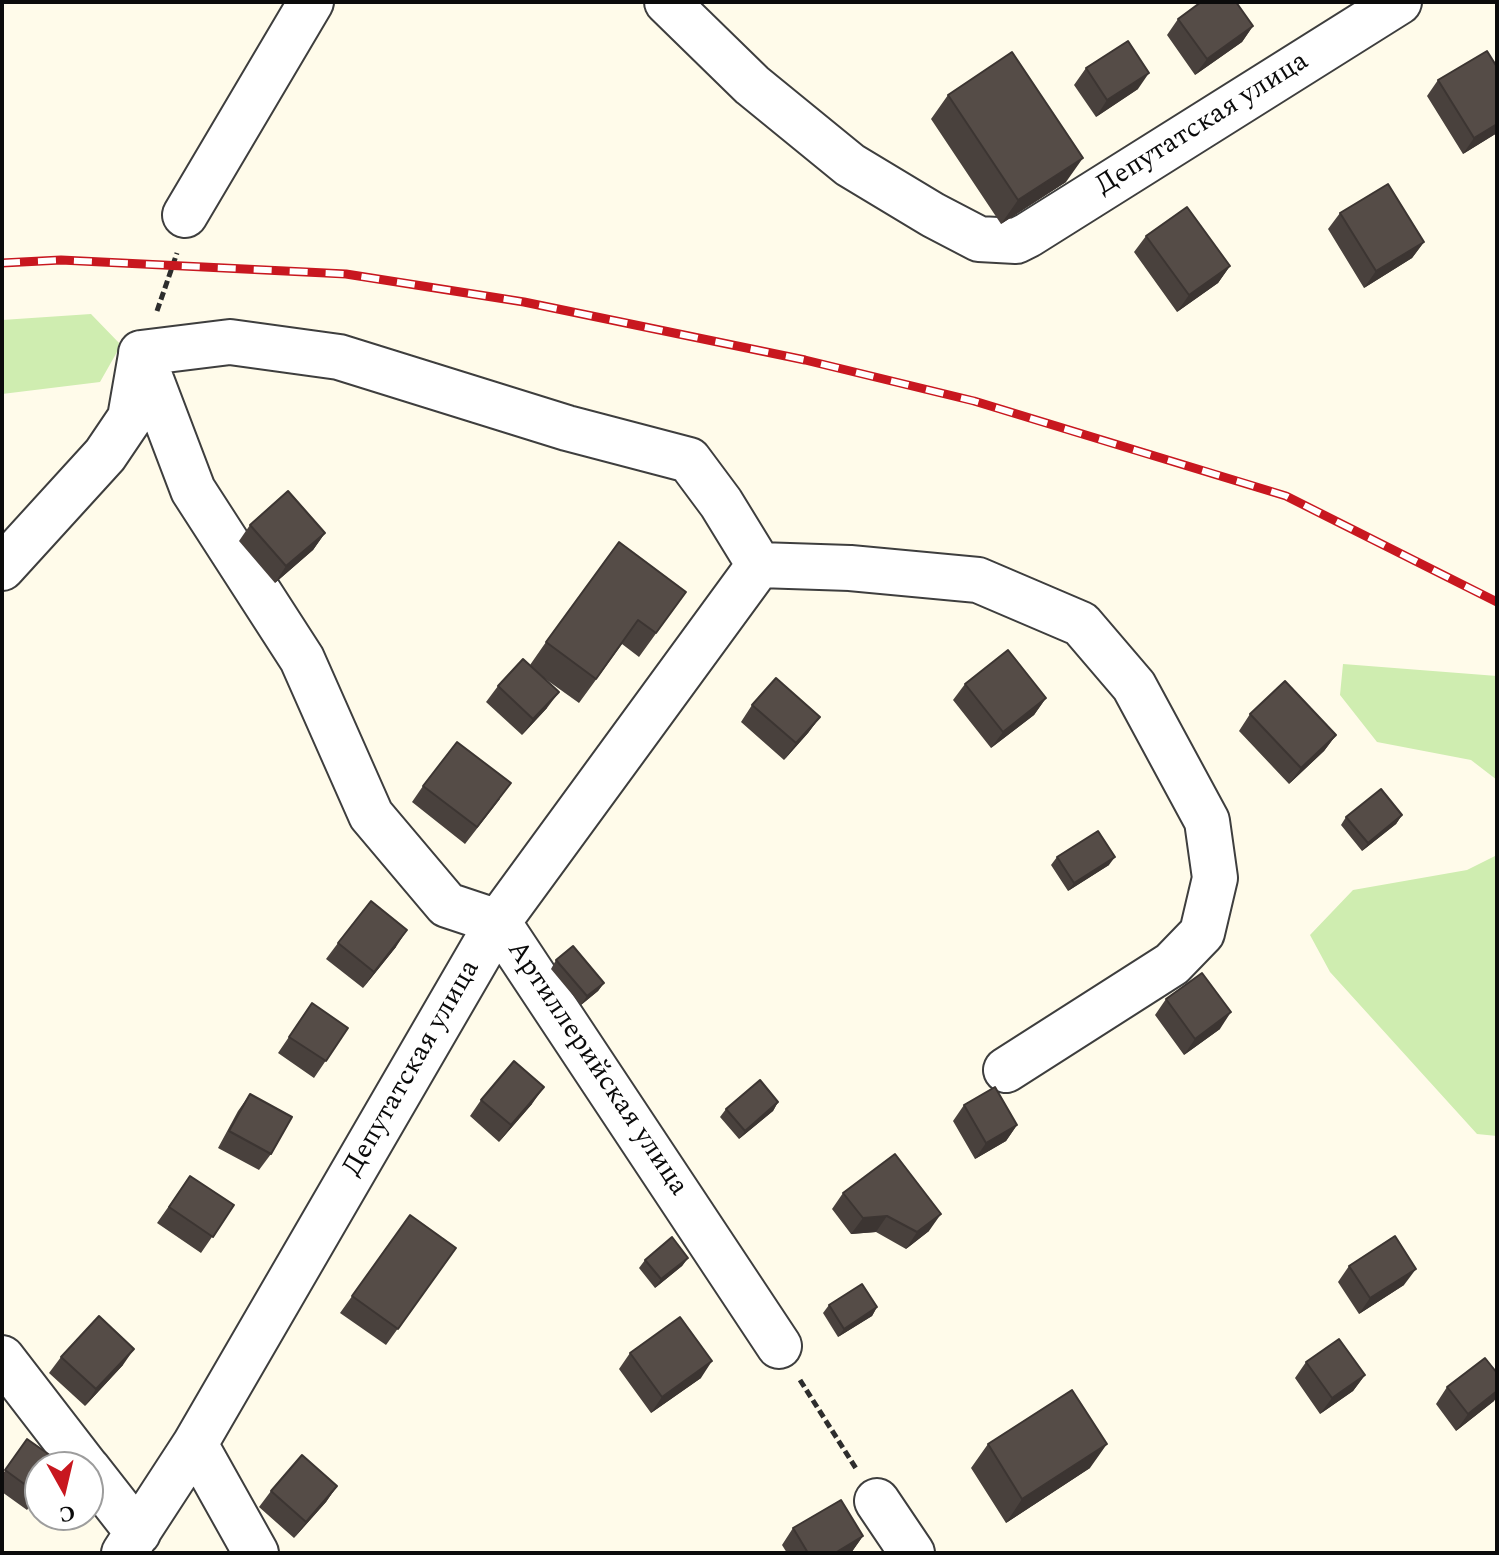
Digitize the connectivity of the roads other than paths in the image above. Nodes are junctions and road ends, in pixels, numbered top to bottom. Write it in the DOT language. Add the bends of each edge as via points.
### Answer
graph roads {
  1 [pos="311,2"];
  2 [pos="667,2"];
  3 [pos="1399,2"];
  4 [pos="185,215"];
  5 [pos="141,353"];
  6 [pos="759,565"];
  7 [pos="2,568"];
  8 [pos="498,922"];
  9 [pos="1006,1070"];
  10 [pos="779,1346"];
  11 [pos="2,1358"];
  12 [pos="195,1444"];
  13 [pos="74,1451"];
  14 [pos="104,1497"];
  15 [pos="877,1501"];
  16 [pos="131,1543"];
  17 [pos="256,1553"];
  18 [pos="912,1553"];
  1 -- 4 [label="street"];
  2 -- 3 [label="street, Депутатская улица" via="752,85 850,165 979,239 1004,241 1028,235"];
  5 -- 6 [label="street" via="230,342 339,357 689,460"];
  5 -- 7 [label="street" via="130,418 105,455"];
  5 -- 8 [label="street, Артиллерийская улица" via="193,490 302,659 371,815 447,905"];
  6 -- 8 [label="street, Депутатская улица"];
  6 -- 9 [label="street" via="978,580 1081,624 1134,686 1207,821 1215,878 1202,933 1172,964"];
  8 -- 10 [label="street, Артиллерийская улица"];
  8 -- 12 [label="street, Депутатская улица"];
  11 -- 13 [label="street"];
  12 -- 16 [label="street, Депутатская улица"];
  12 -- 17 [label="street"];
  14 -- 16 [label="street"];
  15 -- 18 [label="street"];
}
